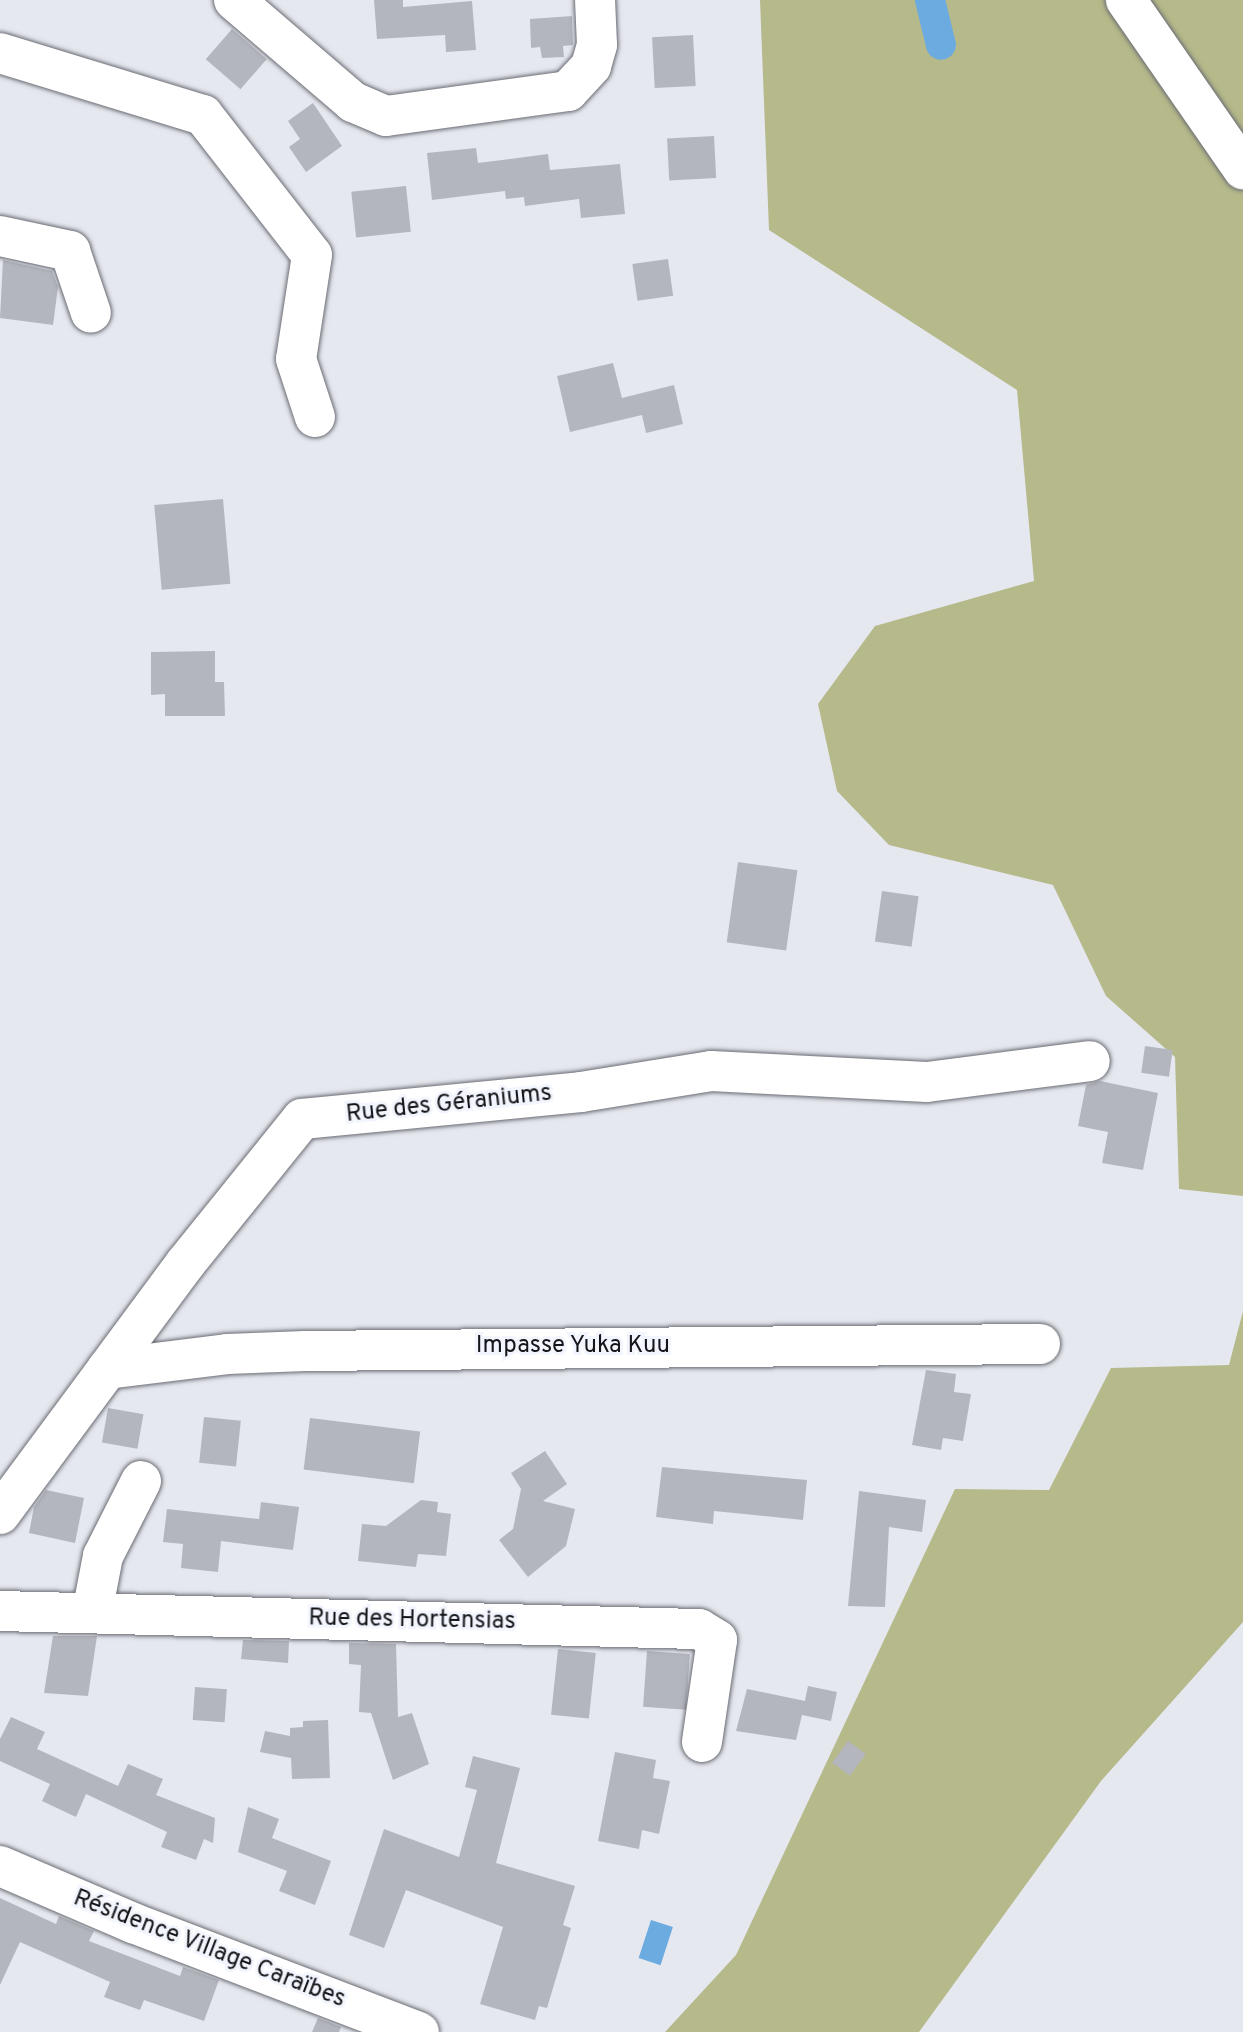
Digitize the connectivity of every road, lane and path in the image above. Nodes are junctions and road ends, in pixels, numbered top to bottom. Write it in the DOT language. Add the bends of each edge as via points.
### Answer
graph roads {
  1 [pos="234,0"];
  2 [pos="595,0"];
  3 [pos="1126,0"];
  4 [pos="0,53"];
  5 [pos="1243,169"];
  6 [pos="0,236"];
  7 [pos="91,313"];
  8 [pos="315,417"];
  9 [pos="1090,1061"];
  10 [pos="1040,1344"];
  11 [pos="107,1369"];
  12 [pos="141,1481"];
  13 [pos="0,1514"];
  14 [pos="0,1611"];
  15 [pos="92,1613"];
  16 [pos="702,1742"];
  17 [pos="0,1866"];
  18 [pos="419,2032"];
  1 -- 2 [label="street" via="353,102 386,116 568,91 591,66 597,45"];
  3 -- 5 [label="street"];
  4 -- 8 [label="street" via="203,115 312,255 296,359"];
  6 -- 7 [label="street" via="70,251"];
  9 -- 11 [label="street, Rue des Géraniums" via="927,1082 711,1071 581,1092 302,1119"];
  10 -- 11 [label="street, Impasse Yuka Kuu" via="289,1352"];
  11 -- 13 [label="street, Rue des Géraniums"];
  12 -- 15 [label="street" via="103,1556"];
  14 -- 15 [label="street, Rue des Hortensias"];
  15 -- 16 [label="street, Rue des Hortensias" via="699,1629 717,1640"];
  17 -- 18 [label="street, Résidence Village Caraïbes" via="133,1923"];
}
